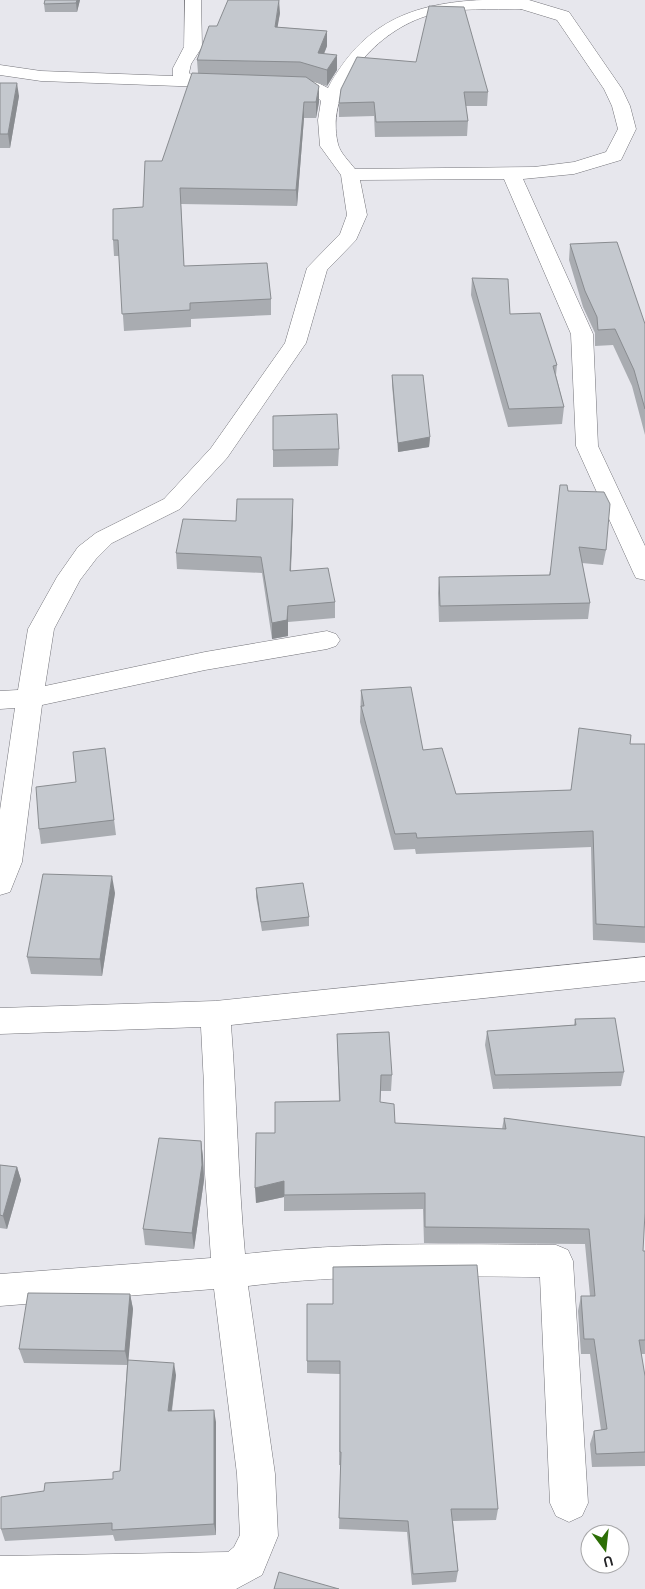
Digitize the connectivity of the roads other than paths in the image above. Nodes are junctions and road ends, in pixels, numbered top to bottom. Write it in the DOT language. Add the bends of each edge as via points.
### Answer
graph roads {
  1 [pos="193,0"];
  2 [pos="522,2"];
  3 [pos="0,70"];
  4 [pos="189,82"];
  5 [pos="269,83"];
  6 [pos="244,84"];
  7 [pos="330,100"];
  8 [pos="511,173"];
  9 [pos="350,175"];
  10 [pos="645,572"];
  11 [pos="327,640"];
  12 [pos="30,698"];
  13 [pos="0,700"];
  14 [pos="0,884"];
  15 [pos="645,969"];
  16 [pos="215,1014"];
  17 [pos="0,1021"];
  18 [pos="229,1272"];
  19 [pos="0,1290"];
  20 [pos="569,1503"];
  21 [pos="0,1575"];
  1 -- 4 [label="street" via="192,50 180,71"];
  2 -- 7 [label="street" via="426,11 401,21 356,55"];
  2 -- 8 [label="street" via="570,10 621,106 627,129 614,156 595,164 537,174"];
  3 -- 4 [label="street" via="41,76"];
  4 -- 6 [label="street"];
  5 -- 7 [label="street" via="314,86"];
  7 -- 9 [label="street" via="327,120 329,146"];
  8 -- 9 [label="street"];
  8 -- 10 [label="street" via="582,334 587,446"];
  9 -- 12 [label="street" via="357,214 349,236 316,268 295,342 219,453 172,504 104,538 87,553 69,577 41,628"];
  11 -- 12 [label="street" via="205,661"];
  12 -- 13 [label="street"];
  12 -- 14 [label="street" via="8,862"];
  15 -- 16 [label="street"];
  16 -- 17 [label="street"];
  16 -- 18 [label="street"];
  18 -- 19 [label="street"];
  18 -- 20 [label="street" via="306,1263 556,1261"];
  18 -- 21 [label="street" via="256,1474 259,1536 248,1561 233,1571 216,1572"];
}
